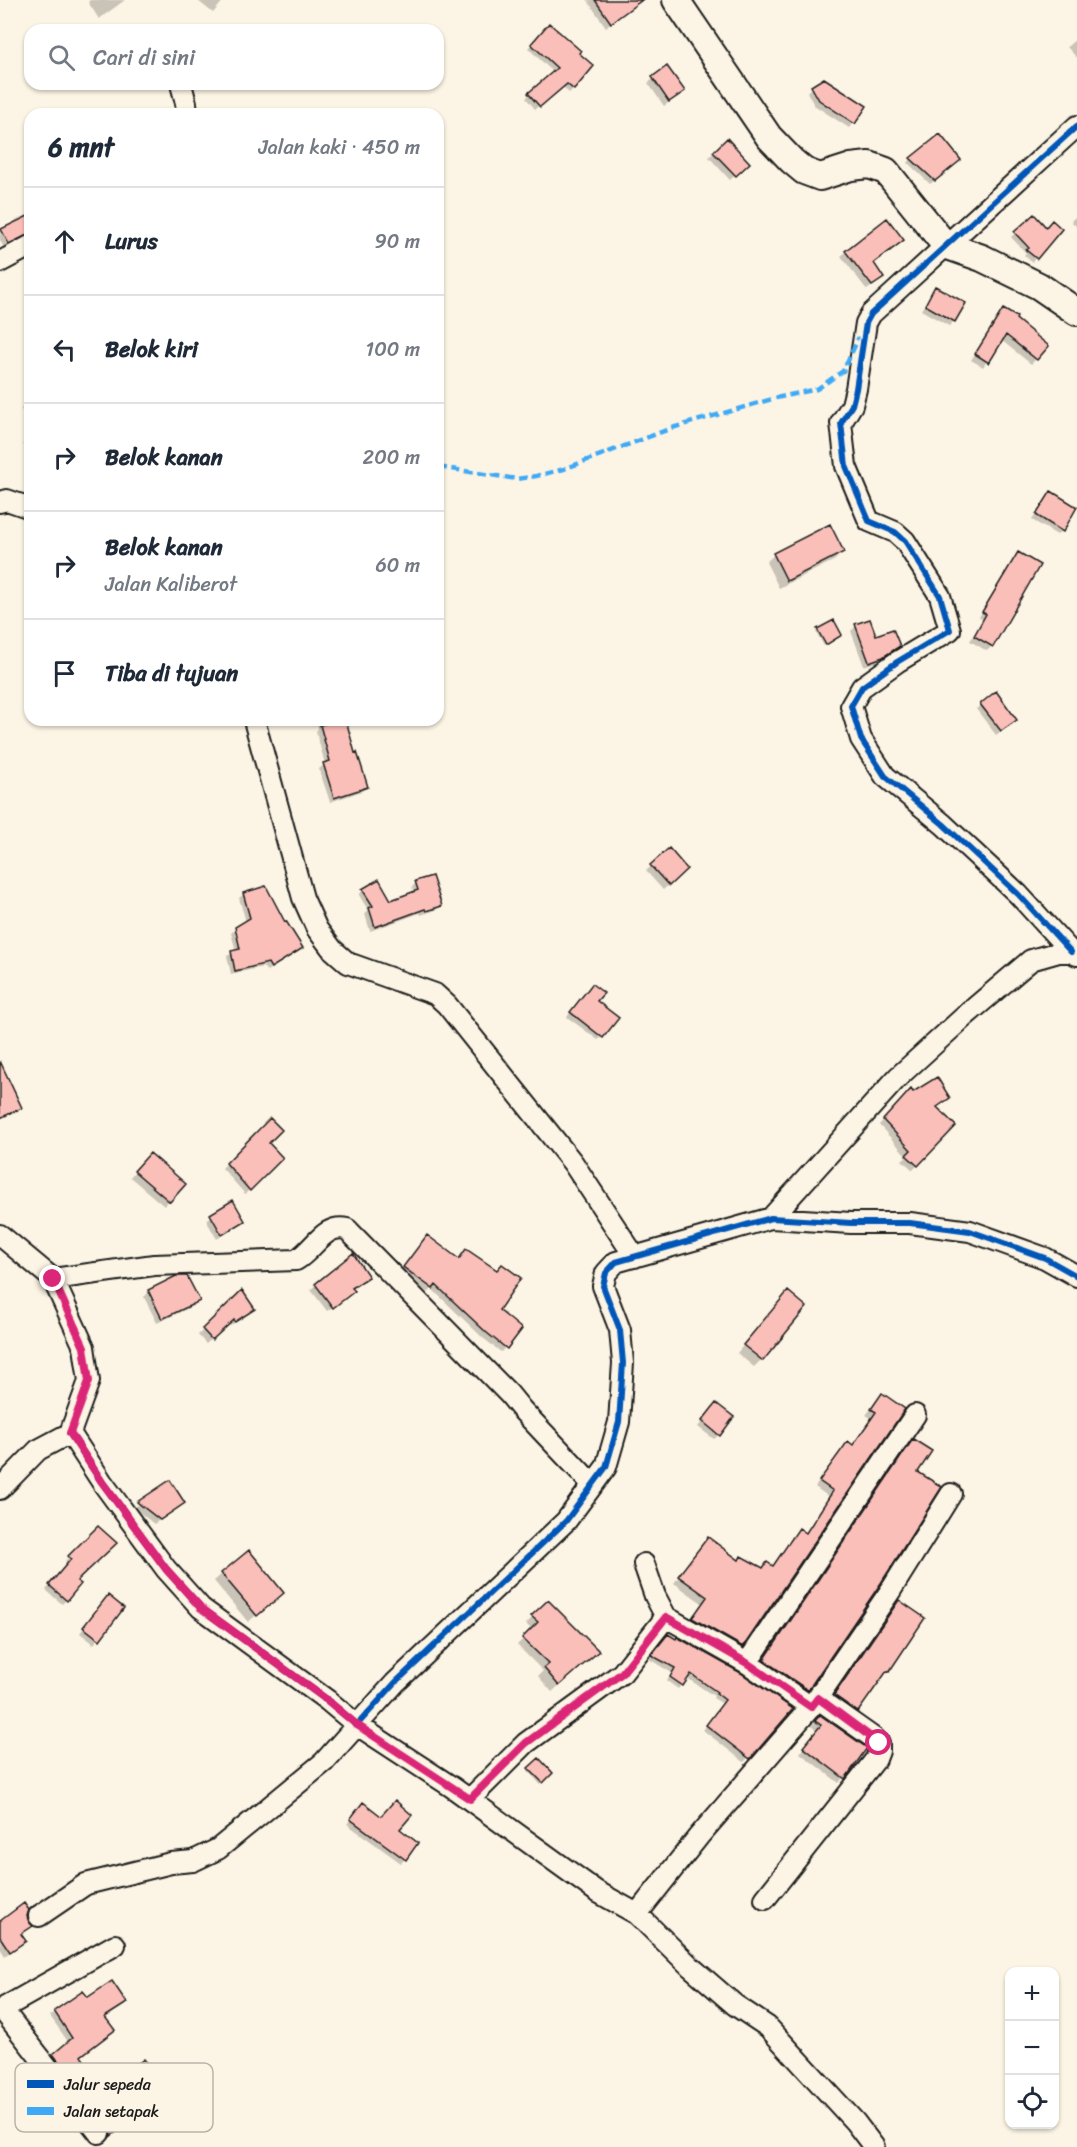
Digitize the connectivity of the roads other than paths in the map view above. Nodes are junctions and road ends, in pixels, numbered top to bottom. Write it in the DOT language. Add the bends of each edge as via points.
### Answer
graph roads {
  1 [pos="676,0"];
  2 [pos="183,90"];
  3 [pos="186,108"];
  4 [pos="1077,126"];
  5 [pos="945,245"];
  6 [pos="24,249"];
  7 [pos="0,262"];
  8 [pos="1077,312"];
  9 [pos="0,502"];
  10 [pos="24,506"];
  11 [pos="256,726"];
  12 [pos="1074,954"];
  13 [pos="771,1218"];
  14 [pos="0,1235"];
  15 [pos="635,1257"];
  16 [pos="1077,1276"];
  17 [pos="53,1279"];
  18 [pos="915,1415"];
  19 [pos="70,1433"];
  20 [pos="593,1485"];
  21 [pos="0,1489"];
  22 [pos="951,1494"];
  23 [pos="644,1564"];
  24 [pos="666,1617"];
  25 [pos="747,1663"];
  26 [pos="814,1703"];
  27 [pos="357,1725"];
  28 [pos="470,1799"];
  29 [pos="765,1899"];
  30 [pos="637,1914"];
  31 [pos="39,1916"];
  32 [pos="116,1945"];
  33 [pos="1,2010"];
  34 [pos="43,2063"];
  35 [pos="874,2147"];
  1 -- 5 [label="street" via="769,137 792,161 820,177 869,165 886,171"];
  2 -- 3 [label="street"];
  4 -- 5 [label="street"];
  5 -- 8 [label="street" via="1039,286"];
  5 -- 12 [label="street" via="871,314 866,323 852,405 841,423 846,466 869,521 895,532 905,541 940,596 950,630 862,687 851,706 861,739 885,776 1018,894"];
  6 -- 7 [label="street"];
  9 -- 10 [label="street" via="7,500"];
  11 -- 15 [label="street" via="303,898 317,929 348,963 435,994 447,1005 573,1163"];
  12 -- 13 [label="street" via="1059,952 1031,960 965,1016 898,1077"];
  13 -- 15 [label="street"];
  13 -- 16 [label="street" via="910,1223 970,1231 1045,1257"];
  14 -- 17 [label="street"];
  15 -- 20 [label="street" via="616,1262 606,1273 603,1286 620,1330 623,1363 619,1422 606,1467"];
  17 -- 19 [label="street" via="84,1347 89,1381"];
  17 -- 20 [label="street" via="154,1264 296,1260 330,1230 347,1229"];
  18 -- 25 [label="street"];
  19 -- 21 [label="street" via="38,1450"];
  19 -- 27 [label="street" via="166,1569 201,1608"];
  20 -- 27 [label="street" via="566,1521 395,1683"];
  22 -- 26 [label="street"];
  23 -- 24 [label="street"];
  24 -- 25 [label="street"];
  24 -- 28 [label="street" via="622,1673 526,1743"];
  25 -- 26 [label="street"];
  26 -- 29 [label="street" via="874,1739 879,1743 879,1751"];
  26 -- 30 [label="street"];
  27 -- 28 [label="street"];
  27 -- 31 [label="street" via="324,1762 218,1849 193,1861 86,1884"];
  28 -- 30 [label="street" via="596,1891"];
  30 -- 35 [label="street" via="726,1998 768,2026"];
  32 -- 33 [label="street"];
  33 -- 34 [label="street"];
}
